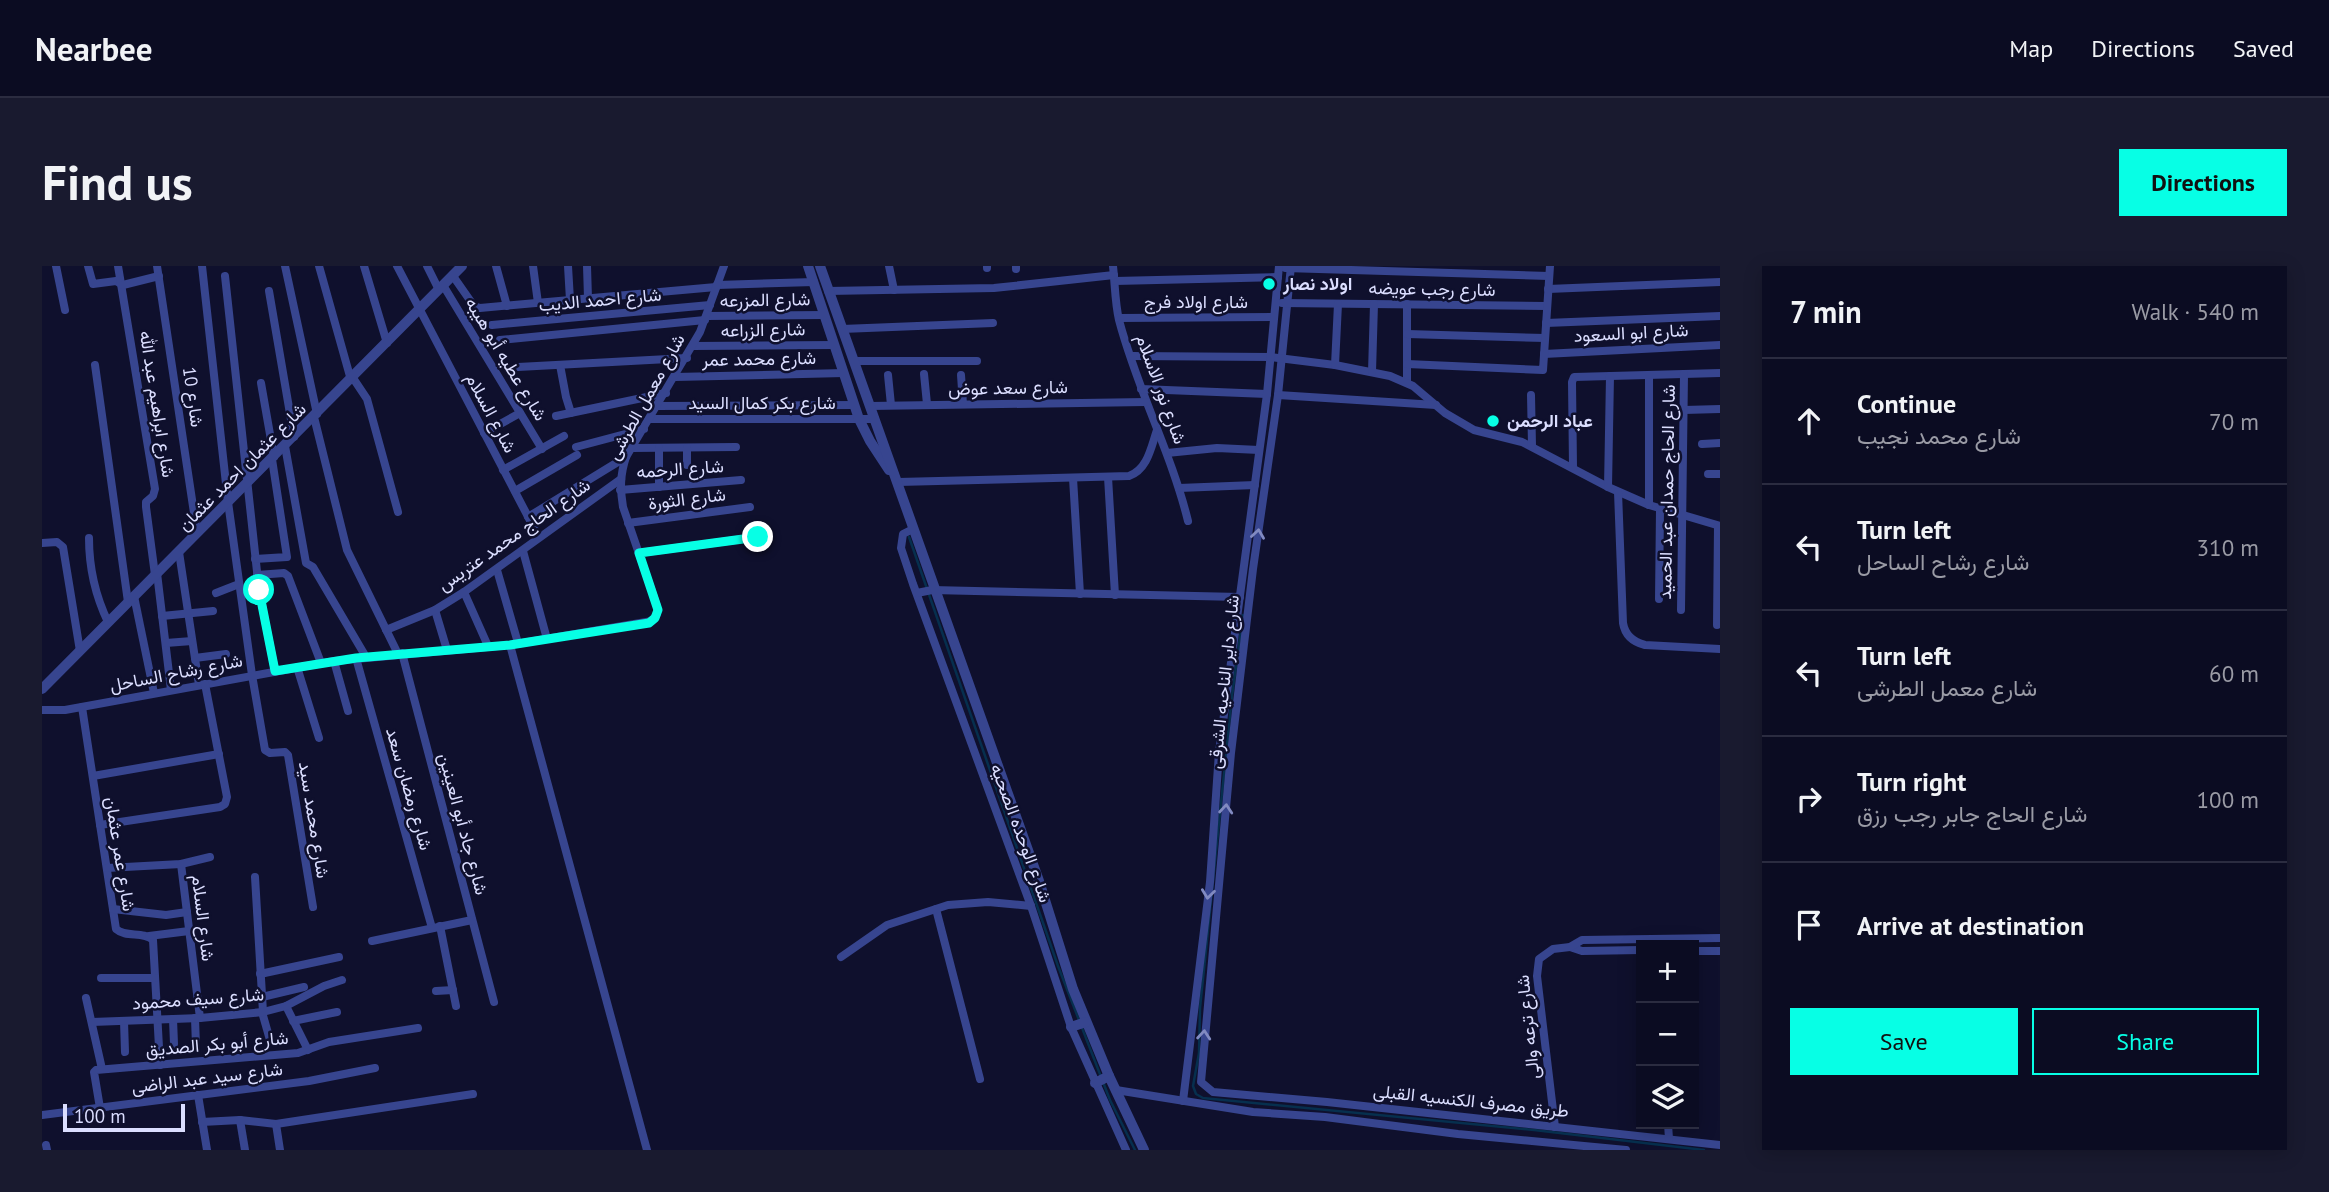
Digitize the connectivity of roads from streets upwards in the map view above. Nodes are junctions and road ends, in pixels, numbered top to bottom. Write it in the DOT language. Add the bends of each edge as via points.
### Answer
graph roads {
  1 [pos="56,266"];
  2 [pos="88,266"];
  3 [pos="118,266"];
  4 [pos="157,266"];
  5 [pos="202,266"];
  6 [pos="285,266"];
  7 [pos="319,266"];
  8 [pos="364,266"];
  9 [pos="397,266"];
  10 [pos="427,266"];
  11 [pos="461,266"];
  12 [pos="496,266"];
  13 [pos="533,266"];
  14 [pos="568,266"];
  15 [pos="587,266"];
  16 [pos="724,266"];
  17 [pos="808,266"];
  18 [pos="820,266"];
  19 [pos="888,266"];
  20 [pos="1550,266"];
  21 [pos="1291,267"];
  22 [pos="1279,270"];
  23 [pos="1114,274"];
  24 [pos="159,276"];
  25 [pos="225,276"];
  26 [pos="453,276"];
  27 [pos="1549,276"];
  28 [pos="814,282"];
  29 [pos="1720,282"];
  30 [pos="123,285"];
  31 [pos="717,286"];
  32 [pos="441,288"];
  33 [pos="1548,289"];
  34 [pos="894,290"];
  35 [pos="269,291"];
  36 [pos="830,296"];
  37 [pos="588,298"];
  38 [pos="570,300"];
  39 [pos="538,303"];
  40 [pos="1275,303"];
  41 [pos="1287,303"];
  42 [pos="1338,304"];
  43 [pos="1374,304"];
  44 [pos="1407,304"];
  45 [pos="710,305"];
  46 [pos="507,306"];
  47 [pos="1547,306"];
  48 [pos="65,310"];
  49 [pos="419,310"];
  50 [pos="822,310"];
  51 [pos="1720,316"];
  52 [pos="1274,317"];
  53 [pos="706,318"];
  54 [pos="1119,318"];
  55 [pos="993,323"];
  56 [pos="1546,323"];
  57 [pos="492,325"];
  58 [pos="842,330"];
  59 [pos="1407,334"];
  60 [pos="1545,338"];
  61 [pos="500,340"];
  62 [pos="387,343"];
  63 [pos="834,345"];
  64 [pos="1720,345"];
  65 [pos="693,346"];
  66 [pos="1544,354"];
  67 [pos="1131,356"];
  68 [pos="1270,357"];
  69 [pos="687,358"];
  70 [pos="1282,358"];
  71 [pos="854,361"];
  72 [pos="977,361"];
  73 [pos="1407,364"];
  74 [pos="95,365"];
  75 [pos="560,365"];
  76 [pos="1335,365"];
  77 [pos="518,367"];
  78 [pos="1373,372"];
  79 [pos="844,373"];
  80 [pos="1720,373"];
  81 [pos="924,374"];
  82 [pos="961,374"];
  83 [pos="1684,374"];
  84 [pos="888,375"];
  85 [pos="1649,375"];
  86 [pos="1610,376"];
  87 [pos="676,377"];
  88 [pos="352,379"];
  89 [pos="1407,382"];
  90 [pos="261,383"];
  91 [pos="1141,389"];
  92 [pos="666,393"];
  93 [pos="1267,394"];
  94 [pos="1531,394"];
  95 [pos="1279,395"];
  96 [pos="1146,402"];
  97 [pos="927,404"];
  98 [pos="963,404"];
  99 [pos="854,405"];
  100 [pos="891,405"];
  101 [pos="1436,405"];
  102 [pos="657,406"];
  103 [pos="870,406"];
  104 [pos="1720,409"];
  105 [pos="1684,410"];
  106 [pos="520,413"];
  107 [pos="571,413"];
  108 [pos="316,416"];
  109 [pos="556,416"];
  110 [pos="650,419"];
  111 [pos="859,419"];
  112 [pos="875,419"];
  113 [pos="644,429"];
  114 [pos="1157,430"];
  115 [pos="484,433"];
  116 [pos="564,436"];
  117 [pos="294,437"];
  118 [pos="1720,443"];
  119 [pos="1702,444"];
  120 [pos="285,446"];
  121 [pos="1532,446"];
  122 [pos="736,447"];
  123 [pos="632,448"];
  124 [pos="659,448"];
  125 [pos="687,448"];
  126 [pos="542,449"];
  127 [pos="1259,450"];
  128 [pos="1167,453"];
  129 [pos="626,457"];
  130 [pos="273,458"];
  131 [pos="687,464"];
  132 [pos="1573,467"];
  133 [pos="503,470"];
  134 [pos="1708,474"];
  135 [pos="1720,474"];
  136 [pos="1108,477"];
  137 [pos="1073,478"];
  138 [pos="621,479"];
  139 [pos="741,480"];
  140 [pos="898,482"];
  141 [pos="248,483"];
  142 [pos="1255,485"];
  143 [pos="659,487"];
  144 [pos="1608,487"];
  145 [pos="1180,488"];
  146 [pos="620,490"];
  147 [pos="515,491"];
  148 [pos="1618,492"];
  149 [pos="228,502"];
  150 [pos="1649,505"];
  151 [pos="750,507"];
  152 [pos="1660,509"];
  153 [pos="398,512"];
  154 [pos="528,517"];
  155 [pos="1684,517"];
  156 [pos="1188,521"];
  157 [pos="628,523"];
  158 [pos="1719,526"];
  159 [pos="913,529"];
  160 [pos="535,530"];
  161 [pos="197,533"];
  162 [pos="758,537"];
  163 [pos="89,538"];
  164 [pos="42,543"];
  165 [pos="523,551"];
  166 [pos="179,552"];
  167 [pos="639,553"];
  168 [pos="255,559"];
  169 [pos="497,570"];
  170 [pos="156,574"];
  171 [pos="257,575"];
  172 [pos="239,584"];
  173 [pos="927,591"];
  174 [pos="464,592"];
  175 [pos="216,593"];
  176 [pos="1080,594"];
  177 [pos="1115,595"];
  178 [pos="1240,597"];
  179 [pos="131,599"];
  180 [pos="1659,599"];
  181 [pos="435,610"];
  182 [pos="1681,610"];
  183 [pos="213,611"];
  184 [pos="188,615"];
  185 [pos="162,616"];
  186 [pos="108,622"];
  187 [pos="649,623"];
  188 [pos="1717,625"];
  189 [pos="386,630"];
  190 [pos="547,639"];
  191 [pos="192,641"];
  192 [pos="166,643"];
  193 [pos="514,644"];
  194 [pos="488,646"];
  195 [pos="1720,649"];
  196 [pos="447,650"];
  197 [pos="80,651"];
  198 [pos="226,654"];
  199 [pos="400,654"];
  200 [pos="366,657"];
  201 [pos="195,658"];
  202 [pos="356,658"];
  203 [pos="334,661"];
  204 [pos="321,663"];
  205 [pos="297,667"];
  206 [pos="275,671"];
  207 [pos="252,675"];
  208 [pos="202,684"];
  209 [pos="42,689"];
  210 [pos="171,690"];
  211 [pos="154,693"];
  212 [pos="82,707"];
  213 [pos="42,710"];
  214 [pos="348,711"];
  215 [pos="319,738"];
  216 [pos="219,754"];
  217 [pos="93,776"];
  218 [pos="100,825"];
  219 [pos="210,857"];
  220 [pos="181,864"];
  221 [pos="107,868"];
  222 [pos="255,877"];
  223 [pos="1031,906"];
  224 [pos="313,907"];
  225 [pos="113,909"];
  226 [pos="936,909"];
  227 [pos="187,912"];
  228 [pos="472,919"];
  229 [pos="436,927"];
  230 [pos="189,931"];
  231 [pos="149,936"];
  232 [pos="1720,938"];
  233 [pos="372,941"];
  234 [pos="1570,947"];
  235 [pos="1636,950"];
  236 [pos="1699,951"];
  237 [pos="1720,951"];
  238 [pos="339,957"];
  239 [pos="841,957"];
  240 [pos="260,974"];
  241 [pos="101,978"];
  242 [pos="155,978"];
  243 [pos="342,980"];
  244 [pos="304,987"];
  245 [pos="453,990"];
  246 [pos="436,991"];
  247 [pos="262,997"];
  248 [pos="86,998"];
  249 [pos="494,1002"];
  250 [pos="286,1006"];
  251 [pos="456,1006"];
  252 [pos="262,1012"];
  253 [pos="337,1012"];
  254 [pos="197,1018"];
  255 [pos="157,1019"];
  256 [pos="173,1019"];
  257 [pos="124,1021"];
  258 [pos="293,1021"];
  259 [pos="92,1022"];
  260 [pos="1079,1024"];
  261 [pos="418,1028"];
  262 [pos="270,1040"];
  263 [pos="174,1044"];
  264 [pos="196,1046"];
  265 [pos="308,1050"];
  266 [pos="125,1052"];
  267 [pos="160,1065"];
  268 [pos="375,1068"];
  269 [pos="102,1069"];
  270 [pos="980,1079"];
  271 [pos="1102,1080"];
  272 [pos="1116,1090"];
  273 [pos="1218,1092"];
  274 [pos="473,1094"];
  275 [pos="198,1095"];
  276 [pos="1182,1101"];
  277 [pos="1216,1107"];
  278 [pos="100,1108"];
  279 [pos="42,1115"];
  280 [pos="240,1120"];
  281 [pos="202,1122"];
  282 [pos="276,1124"];
  283 [pos="1555,1126"];
  284 [pos="1668,1129"];
  285 [pos="1669,1139"];
  286 [pos="1720,1145"];
  287 [pos="1554,1146"];
  288 [pos="1701,1146"];
  289 [pos="207,1150"];
  290 [pos="245,1150"];
  291 [pos="280,1150"];
  292 [pos="647,1150"];
  293 [pos="1126,1150"];
  294 [pos="1144,1150"];
  295 [pos="1626,1150"];
  1 -- 48 [label="street"];
  2 -- 30 [label="street" via="93,284 116,281"];
  3 -- 30 [label="street, شارع ابراهيم عبد الله"];
  4 -- 24 [label="street, شارع 10"];
  5 -- 149 [label="street"];
  6 -- 108 [label="street, شارع جاد أبو العينين"];
  7 -- 88 [label="street"];
  8 -- 62 [label="street"];
  9 -- 49 [label="street, شارع السلام"];
  10 -- 32 [label="street, شارع عطيه أبو هيبه"];
  11 -- 26 [label="street, شارع عثمان احمد عثمان"];
  12 -- 46 [label="street"];
  13 -- 39 [label="street"];
  14 -- 38 [label="street"];
  15 -- 37 [label="street"];
  16 -- 31 [label="street, شارع معمل الطرشى"];
  17 -- 28 [label="street, شارع الوحده الصحيه"];
  18 -- 36 [label="street, شارع الوحده الصحيه"];
  19 -- 34 [label="street"];
  20 -- 27 [label="street"];
  21 -- 22 [label="street"];
  21 -- 27 [label="street"];
  21 -- 41 [label="street, شارع داير الناحيه الشرقى"];
  22 -- 23 [label="street"];
  22 -- 40 [label="street, شارع داير الناحيه الشرقى"];
  23 -- 34 [label="street" via="994,288"];
  23 -- 54 [label="street, شارع نور الاسلام"];
  24 -- 30 [label="street"];
  24 -- 161 [label="street, شارع 10"];
  25 -- 141 [label="street"];
  26 -- 32 [label="street, شارع عثمان احمد عثمان"];
  26 -- 46 [label="street" via="474,306"];
  27 -- 33 [label="street"];
  28 -- 31 [label="street"];
  28 -- 50 [label="street, شارع الوحده الصحيه"];
  29 -- 33 [label="street"];
  30 -- 170 [label="street, شارع ابراهيم عبد الله" via="155,489 146,507"];
  31 -- 37 [label="street"];
  31 -- 45 [label="street, شارع معمل الطرشى"];
  32 -- 49 [label="street, شارع عثمان احمد عثمان"];
  32 -- 106 [label="street, شارع عطيه أبو هيبه"];
  33 -- 47 [label="street"];
  34 -- 36 [label="street"];
  35 -- 117 [label="street"];
  36 -- 50 [label="street"];
  36 -- 58 [label="street, شارع الوحده الصحيه"];
  37 -- 38 [label="street"];
  38 -- 39 [label="street"];
  39 -- 46 [label="street"];
  40 -- 41 [label="street, شارع رجب عويضه"];
  40 -- 52 [label="street, شارع داير الناحيه الشرقى"];
  41 -- 42 [label="street, شارع رجب عويضه"];
  41 -- 70 [label="street, شارع داير الناحيه الشرقى"];
  42 -- 43 [label="street, شارع رجب عويضه"];
  42 -- 76 [label="street"];
  43 -- 44 [label="street, شارع رجب عويضه"];
  43 -- 78 [label="street"];
  44 -- 47 [label="street, شارع رجب عويضه"];
  44 -- 59 [label="street"];
  45 -- 53 [label="street, شارع معمل الطرشى"];
  45 -- 57 [label="street, شارع احمد الديب"];
  47 -- 56 [label="street"];
  49 -- 62 [label="street, شارع عثمان احمد عثمان"];
  49 -- 115 [label="street, شارع السلام"];
  50 -- 53 [label="street, شارع المزرعه"];
  50 -- 63 [label="street, شارع الوحده الصحيه"];
  51 -- 56 [label="street"];
  52 -- 54 [label="street, شارع اولاد فرج"];
  52 -- 68 [label="street, شارع داير الناحيه الشرقى"];
  53 -- 61 [label="street, شارع المزرعه"];
  53 -- 65 [label="street, شارع معمل الطرشى"];
  54 -- 67 [label="street, شارع نور الاسلام"];
  55 -- 58 [label="street"];
  56 -- 60 [label="street"];
  58 -- 71 [label="street, شارع الوحده الصحيه"];
  59 -- 60 [label="street"];
  59 -- 73 [label="street"];
  60 -- 66 [label="street"];
  62 -- 88 [label="street, شارع عثمان احمد عثمان"];
  63 -- 65 [label="street, شارع الزراعه"];
  63 -- 79 [label="street, شارع الوحده الصحيه"];
  64 -- 66 [label="street, شارع ابو السعود"];
  65 -- 69 [label="street, شارع معمل الطرشى"];
  66 -- 73 [label="street" via="1541,371"];
  67 -- 68 [label="street"];
  67 -- 91 [label="street, شارع نور الاسلام"];
  68 -- 70 [label="street"];
  68 -- 93 [label="street, شارع داير الناحيه الشرقى"];
  69 -- 75 [label="street"];
  69 -- 87 [label="street, شارع معمل الطرشى"];
  70 -- 76 [label="street"];
  70 -- 95 [label="street, شارع داير الناحيه الشرقى"];
  71 -- 72 [label="street"];
  71 -- 103 [label="street, شارع الوحده الصحيه"];
  73 -- 89 [label="street"];
  74 -- 179 [label="street"];
  75 -- 77 [label="street"];
  75 -- 107 [label="street"];
  76 -- 78 [label="street"];
  78 -- 89 [label="street"];
  79 -- 87 [label="street, شارع محمد عمر"];
  79 -- 99 [label="street, شارع الوحده الصحيه"];
  80 -- 83 [label="street"];
  81 -- 97 [label="street"];
  82 -- 98 [label="street"];
  83 -- 85 [label="street"];
  83 -- 105 [label="street, شارع الحاج حمدان عبد الحميد"];
  84 -- 100 [label="street"];
  85 -- 86 [label="street"];
  85 -- 150 [label="street"];
  86 -- 132 [label="street" via="1573,379"];
  86 -- 144 [label="street"];
  87 -- 92 [label="street, شارع معمل الطرشى"];
  88 -- 108 [label="street, شارع عثمان احمد عثمان"];
  88 -- 153 [label="street" via="369,406"];
  89 -- 101 [label="street"];
  90 -- 130 [label="street"];
  91 -- 93 [label="street"];
  91 -- 96 [label="street, شارع نور الاسلام"];
  92 -- 102 [label="street, شارع معمل الطرشى"];
  92 -- 107 [label="street"];
  93 -- 127 [label="street, شارع داير الناحيه الشرقى"];
  94 -- 121 [label="street"];
  95 -- 101 [label="street"];
  273 -- 95 [label="street, شارع داير الناحيه الشرقى, one-way" via="1204,1087 1200,1077 1252,569"];
  96 -- 98 [label="street, شارع سعد عوض"];
  96 -- 114 [label="street, شارع نور الاسلام"];
  97 -- 98 [label="street, شارع سعد عوض"];
  97 -- 100 [label="street, شارع سعد عوض"];
  99 -- 102 [label="street"];
  99 -- 111 [label="street, شارع الوحده الصحيه"];
  100 -- 103 [label="street, شارع سعد عوض"];
  101 -- 121 [label="street" via="1474,430"];
  102 -- 110 [label="street, شارع معمل الطرشى"];
  103 -- 112 [label="street, شارع الوحده الصحيه"];
  104 -- 105 [label="street"];
  105 -- 155 [label="street, شارع الحاج حمدان عبد الحميد"];
  106 -- 115 [label="street"];
  106 -- 126 [label="street, شارع عطيه أبو هيبه"];
  107 -- 109 [label="street"];
  108 -- 117 [label="street, شارع عثمان احمد عثمان"];
  108 -- 189 [label="street, شارع جاد أبو العينين" via="347,550"];
  110 -- 111 [label="street, شارع بكر كمال السيد"];
  110 -- 113 [label="street, شارع معمل الطرشى"];
  111 -- 112 [label="street, شارع بكر كمال السيد"];
  111 -- 140 [label="street, شارع الوحده الصحيه"];
  112 -- 140 [label="street, شارع الوحده الصحيه"];
  113 -- 123 [label="street, شارع معمل الطرشى"];
  113 -- 147 [label="street" via="577,451"];
  114 -- 128 [label="street, شارع نور الاسلام"];
  114 -- 136 [label="street" via="1141,470"];
  115 -- 133 [label="street, شارع السلام"];
  116 -- 126 [label="street"];
  117 -- 120 [label="street, شارع عثمان احمد عثمان"];
  118 -- 119 [label="street"];
  120 -- 130 [label="street, شارع عثمان احمد عثمان"];
  120 -- 200 [label="street" via="306,563 313,567"];
  121 -- 132 [label="street"];
  122 -- 125 [label="street"];
  123 -- 124 [label="street"];
  123 -- 129 [label="street, شارع معمل الطرشى"];
  124 -- 125 [label="street"];
  124 -- 143 [label="street"];
  125 -- 131 [label="street"];
  126 -- 133 [label="street"];
  127 -- 128 [label="street"];
  127 -- 142 [label="street, شارع داير الناحيه الشرقى"];
  128 -- 145 [label="street, شارع نور الاسلام"];
  129 -- 138 [label="street, شارع معمل الطرشى"];
  129 -- 154 [label="street"];
  130 -- 141 [label="street, شارع عثمان احمد عثمان"];
  130 -- 168 [label="street" via="287,557"];
  132 -- 144 [label="street"];
  133 -- 147 [label="street, شارع السلام"];
  134 -- 135 [label="street"];
  136 -- 137 [label="street"];
  136 -- 177 [label="street"];
  137 -- 140 [label="street"];
  137 -- 176 [label="street"];
  138 -- 146 [label="street, شارع معمل الطرشى"];
  138 -- 165 [label="street, شارع الحاج محمد عتريس"];
  139 -- 143 [label="street, شارع الرحمه"];
  140 -- 159 [label="street, شارع الوحده الصحيه"];
  141 -- 149 [label="street, شارع عثمان احمد عثمان"];
  141 -- 168 [label="street"];
  142 -- 145 [label="street"];
  142 -- 178 [label="street, شارع داير الناحيه الشرقى"];
  143 -- 146 [label="street, شارع الرحمه"];
  144 -- 148 [label="street"];
  145 -- 156 [label="street, شارع نور الاسلام"];
  146 -- 157 [label="street, شارع معمل الطرشى"];
  147 -- 154 [label="street, شارع السلام"];
  148 -- 150 [label="street"];
  148 -- 195 [label="street" via="1626,633 1644,645"];
  149 -- 161 [label="street, شارع عثمان احمد عثمان"];
  149 -- 172 [label="street"];
  150 -- 152 [label="street"];
  151 -- 157 [label="street, شارع الثورة"];
  152 -- 155 [label="street"];
  152 -- 180 [label="street"];
  154 -- 160 [label="street, شارع السلام"];
  155 -- 158 [label="street"];
  155 -- 182 [label="street, شارع الحاج حمدان عبد الحميد"];
  157 -- 167 [label="street, شارع معمل الطرشى"];
  158 -- 188 [label="street"];
  159 -- 173 [label="street, شارع الوحده الصحيه"];
  159 -- 173 [label="street, شارع الوحده الصحيه" via="903,534 901,548"];
  161 -- 166 [label="street, شارع عثمان احمد عثمان"];
  162 -- 167 [label="street"];
  163 -- 186 [label="street" via="91,573"];
  164 -- 197 [label="street" via="63,545"];
  165 -- 169 [label="street, شارع الحاج محمد عتريس"];
  165 -- 190 [label="street"];
  166 -- 170 [label="street, شارع عثمان احمد عثمان"];
  166 -- 184 [label="street"];
  167 -- 187 [label="street, شارع معمل الطرشى" via="658,610"];
  168 -- 171 [label="street"];
  169 -- 174 [label="street, شارع الحاج محمد عتريس"];
  169 -- 193 [label="street"];
  170 -- 179 [label="street, شارع عثمان احمد عثمان"];
  170 -- 185 [label="street, شارع ابراهيم عبد الله"];
  171 -- 204 [label="street" via="288,576"];
  171 -- 206 [label="street"];
  172 -- 175 [label="street"];
  172 -- 207 [label="street"];
  173 -- 176 [label="street"];
  173 -- 223 [label="street, شارع الوحده الصحيه"];
  173 -- 260 [label="street, شارع الوحده الصحيه" via="1039,881"];
  174 -- 181 [label="street, شارع الحاج محمد عتريس"];
  174 -- 194 [label="street"];
  176 -- 177 [label="street"];
  177 -- 178 [label="street"];
  178 -- 276 [label="street, شارع داير الناحيه الشرقى, one-way"];
  179 -- 186 [label="street, شارع عثمان احمد عثمان"];
  179 -- 211 [label="street"];
  181 -- 189 [label="street, شارع الحاج محمد عتريس"];
  181 -- 196 [label="street"];
  183 -- 184 [label="street"];
  184 -- 185 [label="street"];
  184 -- 191 [label="street"];
  185 -- 192 [label="street, شارع ابراهيم عبد الله"];
  186 -- 197 [label="street, شارع عثمان احمد عثمان"];
  187 -- 190 [label="street, شارع رشاح الساحل"];
  189 -- 199 [label="street, شارع جاد أبو العينين"];
  190 -- 193 [label="street, شارع رشاح الساحل"];
  191 -- 192 [label="street"];
  191 -- 201 [label="street"];
  192 -- 210 [label="street, شارع ابراهيم عبد الله"];
  193 -- 194 [label="street, شارع رشاح الساحل"];
  193 -- 292 [label="street"];
  194 -- 196 [label="street, شارع رشاح الساحل"];
  196 -- 199 [label="street, شارع رشاح الساحل"];
  197 -- 209 [label="street, شارع عثمان احمد عثمان"];
  198 -- 201 [label="street"];
  199 -- 200 [label="street, شارع رشاح الساحل"];
  199 -- 228 [label="street, شارع جاد أبو العينين"];
  200 -- 202 [label="street, شارع رشاح الساحل"];
  201 -- 208 [label="street"];
  202 -- 203 [label="street, شارع رشاح الساحل"];
  202 -- 229 [label="street, شارع رمضان سعد"];
  203 -- 204 [label="street, شارع رشاح الساحل"];
  203 -- 214 [label="street"];
  204 -- 205 [label="street, شارع رشاح الساحل"];
  205 -- 206 [label="street, شارع رشاح الساحل"];
  205 -- 215 [label="street"];
  206 -- 207 [label="street, شارع رشاح الساحل"];
  207 -- 208 [label="street, شارع رشاح الساحل"];
  207 -- 224 [label="street, شارع محمد سيد" via="265,750 288,755"];
  208 -- 210 [label="street, شارع رشاح الساحل"];
  208 -- 216 [label="street"];
  210 -- 211 [label="street, شارع رشاح الساحل"];
  211 -- 212 [label="street, شارع رشاح الساحل"];
  212 -- 213 [label="street, شارع رشاح الساحل"];
  212 -- 217 [label="street, شارع عمر عثمان"];
  216 -- 217 [label="street"];
  216 -- 218 [label="street" via="228,797 220,807"];
  217 -- 218 [label="street, شارع عمر عثمان"];
  218 -- 221 [label="street, شارع عمر عثمان"];
  219 -- 220 [label="street"];
  220 -- 221 [label="street"];
  220 -- 227 [label="street, شارع السلام"];
  221 -- 225 [label="street, شارع عمر عثمان"];
  222 -- 240 [label="street"];
  223 -- 226 [label="street" via="977,902"];
  223 -- 260 [label="street, شارع الوحده الصحيه"];
  225 -- 227 [label="street" via="166,915"];
  225 -- 231 [label="street, شارع عمر عثمان" via="119,932"];
  226 -- 239 [label="street" via="887,925"];
  226 -- 270 [label="street"];
  227 -- 230 [label="street, شارع السلام"];
  228 -- 229 [label="street"];
  228 -- 249 [label="street, شارع جاد أبو العينين"];
  229 -- 233 [label="street"];
  229 -- 245 [label="street, شارع رمضان سعد"];
  230 -- 231 [label="street"];
  230 -- 254 [label="street, شارع السلام"];
  231 -- 242 [label="street"];
  232 -- 234 [label="street, شارع ترعه والى" via="1582,940"];
  234 -- 235 [label="street"];
  234 -- 283 [label="street, شارع ترعه والى" via="1545,953 1537,968"];
  236 -- 237 [label="street"];
  238 -- 240 [label="street"];
  240 -- 247 [label="street"];
  241 -- 242 [label="street"];
  242 -- 255 [label="street"];
  243 -- 250 [label="street, شارع سيف محمود"];
  244 -- 247 [label="street"];
  245 -- 246 [label="street"];
  245 -- 251 [label="street, شارع رمضان سعد"];
  247 -- 252 [label="street"];
  248 -- 259 [label="street"];
  250 -- 252 [label="street, شارع سيف محمود"];
  250 -- 258 [label="street"];
  252 -- 254 [label="street, شارع سيف محمود"];
  252 -- 262 [label="street"];
  253 -- 258 [label="street"];
  254 -- 256 [label="street, شارع سيف محمود"];
  254 -- 264 [label="street, شارع السلام"];
  255 -- 256 [label="street, شارع سيف محمود"];
  255 -- 257 [label="street, شارع سيف محمود"];
  255 -- 267 [label="street"];
  256 -- 263 [label="street"];
  257 -- 259 [label="street, شارع سيف محمود"];
  257 -- 266 [label="street"];
  258 -- 265 [label="street"];
  259 -- 269 [label="street"];
  260 -- 271 [label="street, شارع الوحده الصحيه"];
  260 -- 271 [label="street, شارع الوحده الصحيه"];
  261 -- 265 [label="street, شارع أبو بكر الصديق" via="329,1042"];
  265 -- 267 [label="street, شارع أبو بكر الصديق"];
  267 -- 269 [label="street, شارع أبو بكر الصديق"];
  268 -- 275 [label="street, شارع سيد عبد الراضى"];
  269 -- 278 [label="street" via="94,1072"];
  271 -- 272 [label="street, شارع الوحده الصحيه"];
  271 -- 293 [label="street, شارع الوحده الصحيه"];
  272 -- 276 [label="street, طريق مصرف الكنسيه القبلى"];
  272 -- 294 [label="street, شارع الوحده الصحيه"];
  273 -- 277 [label="street"];
  273 -- 283 [label="street, طريق مصرف الكنسيه القبلى"];
  274 -- 282 [label="street"];
  275 -- 278 [label="street, شارع سيد عبد الراضى"];
  275 -- 281 [label="street"];
  276 -- 277 [label="street, طريق مصرف الكنسيه القبلى"];
  277 -- 287 [label="street, طريق مصرف الكنسيه القبلى"];
  278 -- 279 [label="street, شارع سيد عبد الراضى"];
  280 -- 281 [label="street"];
  280 -- 282 [label="street"];
  280 -- 290 [label="street"];
  281 -- 289 [label="street"];
  282 -- 291 [label="street"];
  283 -- 285 [label="street, طريق مصرف الكنسيه القبلى"];
  284 -- 285 [label="street"];
  285 -- 288 [label="street, طريق مصرف الكنسيه القبلى"];
  286 -- 288 [label="street, طريق مصرف الكنسيه القبلى"];
  287 -- 295 [label="street, طريق مصرف الكنسيه القبلى"];
}
